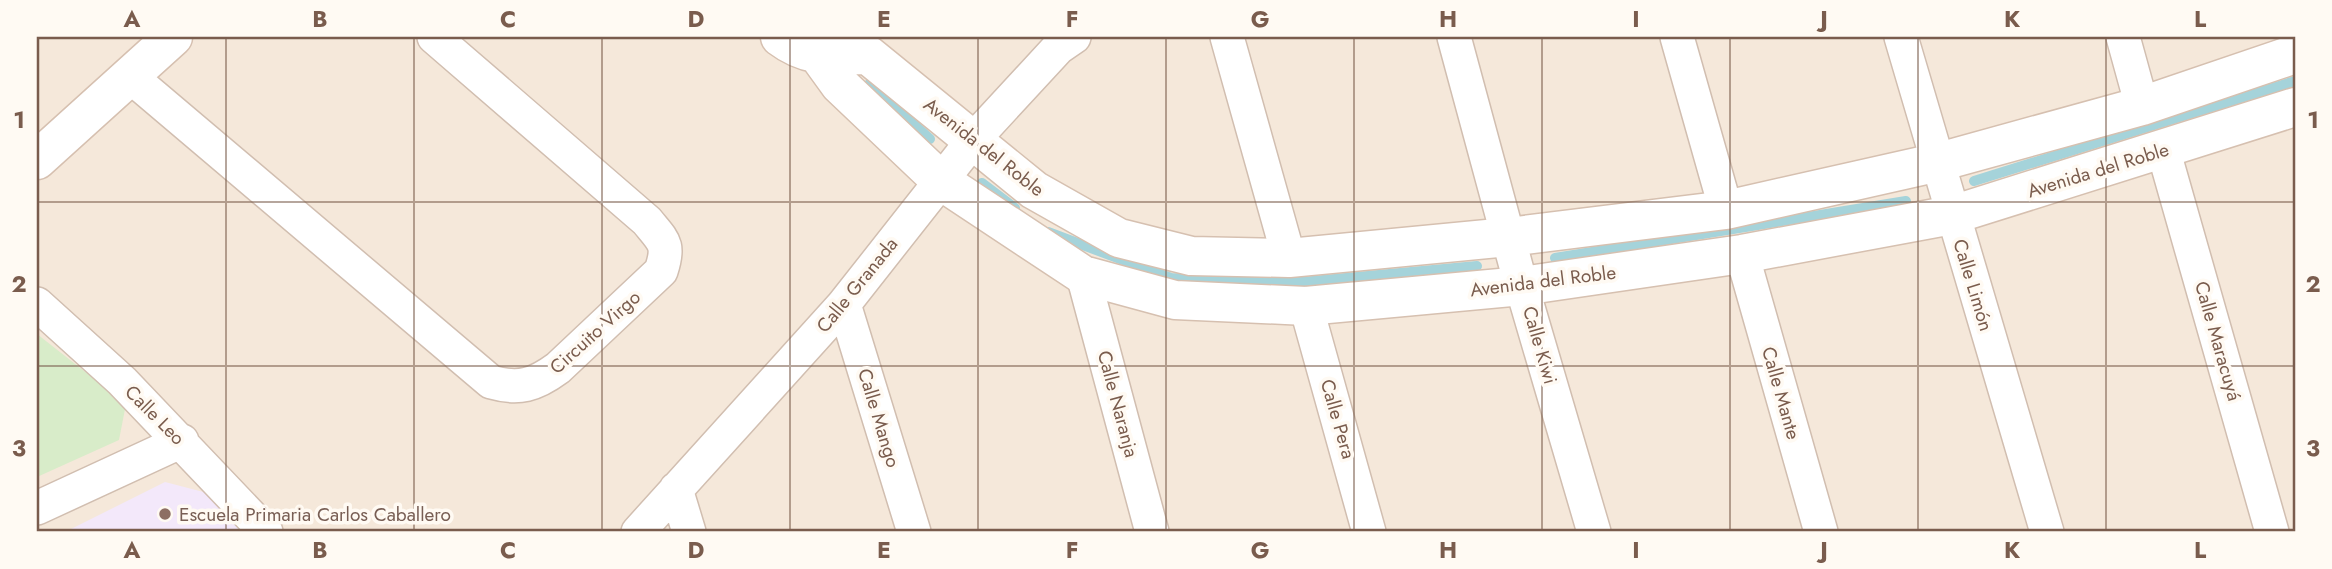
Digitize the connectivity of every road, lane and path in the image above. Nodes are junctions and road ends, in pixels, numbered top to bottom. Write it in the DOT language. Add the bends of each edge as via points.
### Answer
graph roads {
  1 [pos="173,37"];
  2 [pos="434,37"];
  3 [pos="780,37"];
  4 [pos="1074,37"];
  5 [pos="1227,37"];
  6 [pos="1454,37"];
  7 [pos="1677,37"];
  8 [pos="1901,37"];
  9 [pos="2123,37"];
  10 [pos="875,46"];
  11 [pos="2295,54"];
  12 [pos="829,71"];
  13 [pos="131,77"];
  14 [pos="2142,106"];
  15 [pos="2295,107"];
  16 [pos="974,139"];
  17 [pos="2164,149"];
  18 [pos="37,160"];
  19 [pos="1939,162"];
  20 [pos="941,181"];
  21 [pos="1726,210"];
  22 [pos="1952,215"];
  23 [pos="1508,237"];
  24 [pos="1742,254"];
  25 [pos="1289,258"];
  26 [pos="1083,275"];
  27 [pos="1522,286"];
  28 [pos="37,304"];
  29 [pos="845,304"];
  30 [pos="1306,306"];
  31 [pos="182,441"];
  32 [pos="676,489"];
  33 [pos="37,508"];
  34 [pos="266,532"];
  35 [pos="638,532"];
  36 [pos="689,532"];
  37 [pos="914,532"];
  38 [pos="1152,532"];
  39 [pos="1369,532"];
  40 [pos="1594,532"];
  41 [pos="1821,532"];
  42 [pos="2047,532"];
  43 [pos="2272,532"];
  1 -- 13 [label="street"];
  2 -- 13 [label="street, Circuito Virgo" via="647,221 663,240 667,254 661,271 567,359 544,378 526,385 510,388 491,382"];
  3 -- 12 [label="street"];
  4 -- 16 [label="street, Calle Granada" via="1058,48"];
  5 -- 25 [label="street"];
  6 -- 23 [label="street, Calle Kiwi"];
  7 -- 21 [label="street"];
  8 -- 19 [label="street, Calle Limón"];
  9 -- 14 [label="street"];
  10 -- 12 [label="street"];
  10 -- 16 [label="street, Avenida del Roble"];
  11 -- 14 [label="street, Avenida del Roble"];
  12 -- 20 [label="street, Avenida del Roble"];
  13 -- 18 [label="street"];
  14 -- 19 [label="street, Avenida del Roble"];
  15 -- 17 [label="street, Avenida del Roble"];
  16 -- 20 [label="street, Calle Granada"];
  16 -- 25 [label="street, Avenida del Roble" via="1034,190 1119,238 1191,257"];
  17 -- 22 [label="street, Avenida del Roble"];
  17 -- 43 [label="street, Calle Maracuyá"];
  19 -- 21 [label="street, Avenida del Roble"];
  19 -- 22 [label="street, Calle Limón"];
  20 -- 26 [label="street, Avenida del Roble"];
  20 -- 29 [label="street, Calle Granada"];
  21 -- 23 [label="street, Avenida del Roble"];
  22 -- 24 [label="street, Avenida del Roble"];
  22 -- 42 [label="street, Calle Limón"];
  23 -- 25 [label="street, Avenida del Roble"];
  23 -- 27 [label="street, Calle Kiwi"];
  24 -- 27 [label="street, Avenida del Roble"];
  24 -- 41 [label="street, Calle Mante"];
  26 -- 30 [label="street, Avenida del Roble" via="1175,300"];
  26 -- 38 [label="street, Calle Naranja"];
  27 -- 30 [label="street, Avenida del Roble"];
  27 -- 40 [label="street, Calle Kiwi"];
  28 -- 31 [label="street, Calle Leo"];
  29 -- 32 [label="street, Calle Granada"];
  29 -- 37 [label="street, Calle Mango"];
  30 -- 39 [label="street, Calle Pera"];
  31 -- 33 [label="street"];
  31 -- 34 [label="street, Calle Leo"];
  32 -- 35 [label="street, Calle Granada"];
  32 -- 36 [label="street"];
}
